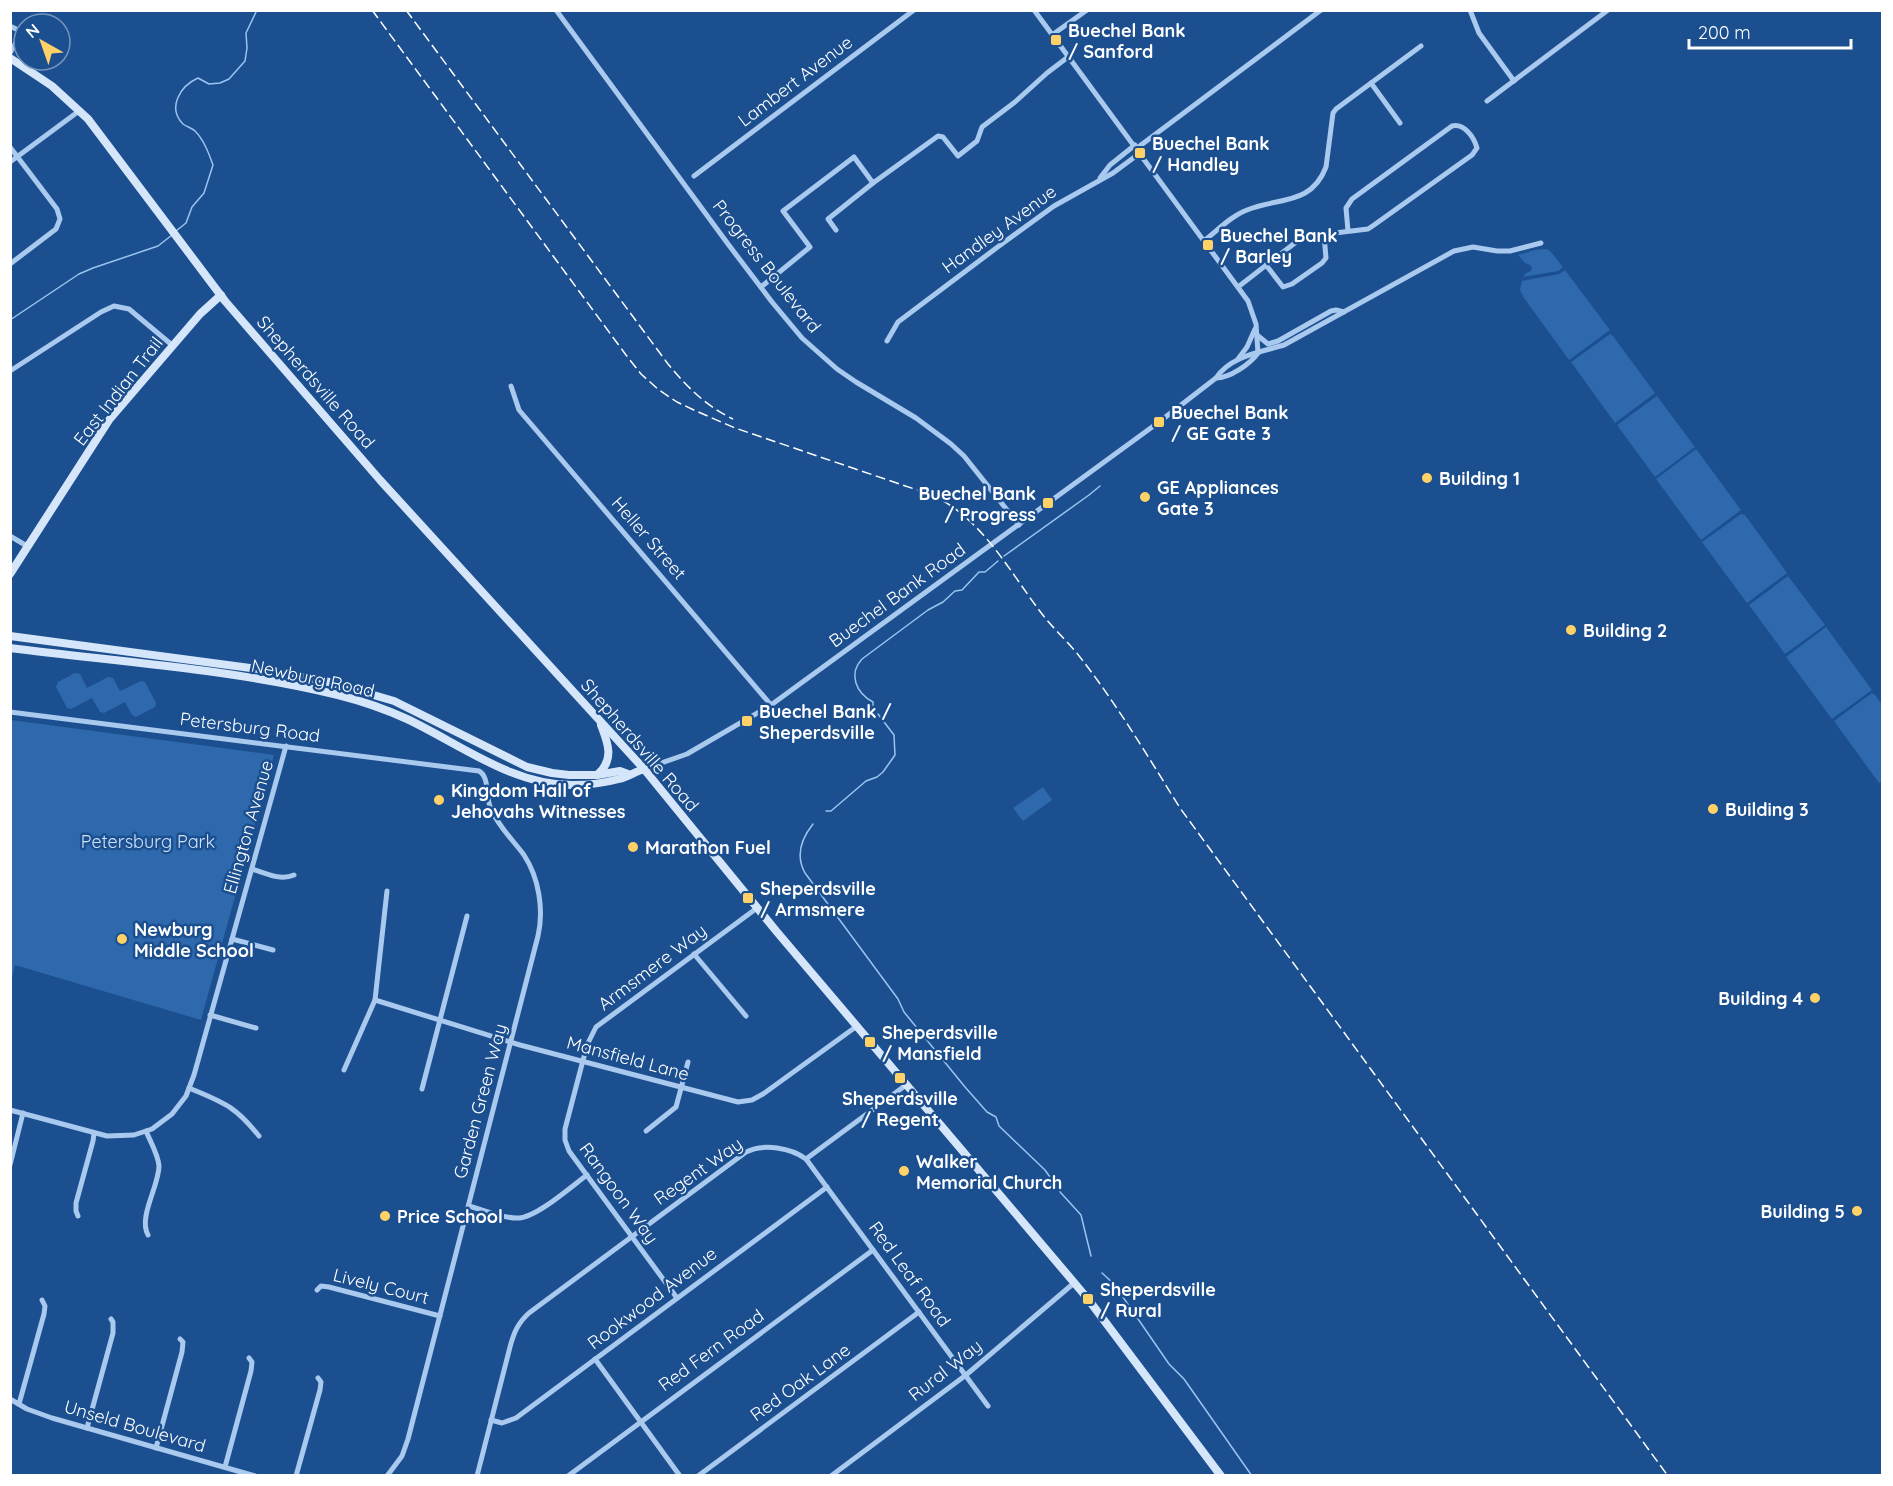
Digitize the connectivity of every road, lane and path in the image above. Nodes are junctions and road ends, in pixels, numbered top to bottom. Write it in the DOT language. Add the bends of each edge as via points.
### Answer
graph roads {
  1 [pos="556,10"];
  2 [pos="914,10"];
  3 [pos="1034,10"];
  4 [pos="1087,10"];
  5 [pos="1321,10"];
  6 [pos="1470,10"];
  7 [pos="1604,12"];
  8 [pos="10,26"];
  9 [pos="1052,35"];
  10 [pos="1420,46"];
  11 [pos="10,52"];
  12 [pos="1068,57"];
  13 [pos="10,58"];
  14 [pos="1514,81"];
  15 [pos="1371,83"];
  16 [pos="1487,101"];
  17 [pos="79,111"];
  18 [pos="1400,123"];
  19 [pos="10,147"];
  20 [pos="1137,149"];
  21 [pos="18,157"];
  22 [pos="10,162"];
  23 [pos="694,176"];
  24 [pos="1097,181"];
  25 [pos="873,183"];
  26 [pos="836,230"];
  27 [pos="1348,231"];
  28 [pos="1324,235"];
  29 [pos="1204,240"];
  30 [pos="1541,243"];
  31 [pos="10,264"];
  32 [pos="1266,265"];
  33 [pos="761,287"];
  34 [pos="1238,287"];
  35 [pos="221,295"];
  36 [pos="1344,312"];
  37 [pos="1256,327"];
  38 [pos="1257,335"];
  39 [pos="887,342"];
  40 [pos="172,345"];
  41 [pos="1258,353"];
  42 [pos="1237,361"];
  43 [pos="10,371"];
  44 [pos="1216,378"];
  45 [pos="511,386"];
  46 [pos="1018,525"];
  47 [pos="10,536"];
  48 [pos="27,546"];
  49 [pos="10,574"];
  50 [pos="10,636"];
  51 [pos="10,648"];
  52 [pos="771,705"];
  53 [pos="10,712"];
  54 [pos="598,718"];
  55 [pos="286,746"];
  56 [pos="644,769"];
  57 [pos="484,774"];
  58 [pos="628,774"];
  59 [pos="597,775"];
  60 [pos="252,869"];
  61 [pos="294,875"];
  62 [pos="387,891"];
  63 [pos="757,908"];
  64 [pos="467,916"];
  65 [pos="232,939"];
  66 [pos="273,950"];
  67 [pos="694,954"];
  68 [pos="375,1000"];
  69 [pos="210,1015"];
  70 [pos="746,1016"];
  71 [pos="440,1020"];
  72 [pos="857,1026"];
  73 [pos="256,1028"];
  74 [pos="511,1042"];
  75 [pos="582,1062"];
  76 [pos="688,1062"];
  77 [pos="344,1070"];
  78 [pos="906,1085"];
  79 [pos="189,1088"];
  80 [pos="682,1088"];
  81 [pos="422,1089"];
  82 [pos="10,1110"];
  83 [pos="23,1113"];
  84 [pos="146,1131"];
  85 [pos="646,1131"];
  86 [pos="94,1132"];
  87 [pos="259,1136"];
  88 [pos="806,1159"];
  89 [pos="10,1165"];
  90 [pos="587,1174"];
  91 [pos="827,1187"];
  92 [pos="469,1206"];
  93 [pos="78,1216"];
  94 [pos="148,1234"];
  95 [pos="632,1236"];
  96 [pos="873,1250"];
  97 [pos="1074,1283"];
  98 [pos="316,1290"];
  99 [pos="677,1298"];
  100 [pos="42,1300"];
  101 [pos="919,1312"];
  102 [pos="440,1316"];
  103 [pos="111,1319"];
  104 [pos="180,1339"];
  105 [pos="249,1358"];
  106 [pos="595,1359"];
  107 [pos="966,1375"];
  108 [pos="318,1378"];
  109 [pos="10,1399"];
  110 [pos="19,1404"];
  111 [pos="988,1406"];
  112 [pos="491,1420"];
  113 [pos="641,1422"];
  114 [pos="87,1428"];
  115 [pos="156,1448"];
  116 [pos="225,1467"];
  117 [pos="255,1476"];
  118 [pos="296,1476"];
  119 [pos="387,1476"];
  120 [pos="477,1476"];
  121 [pos="567,1476"];
  122 [pos="680,1476"];
  123 [pos="698,1476"];
  124 [pos="831,1476"];
  125 [pos="1221,1476"];
  1 -- 33 [label="street, Progress Boulevard"];
  2 -- 23 [label="street, Lambert Avenue"];
  3 -- 9 [label="street"];
  4 -- 9 [label="street"];
  5 -- 20 [label="street, Handley Avenue"];
  6 -- 14 [label="street" via="1479,33"];
  7 -- 14 [label="street"];
  8 -- 11 [label="street" via="22,32"];
  9 -- 12 [label="street"];
  10 -- 15 [label="street"];
  12 -- 20 [label="street"];
  12 -- 25 [label="street" via="982,127 977,141 958,156 938,136"];
  13 -- 17 [label="main road, Shepherdsville Road" via="52,86"];
  14 -- 16 [label="street"];
  15 -- 18 [label="street"];
  15 -- 29 [label="street" via="1333,113 1326,167 1314,188 1291,199 1246,210"];
  17 -- 21 [label="street"];
  17 -- 35 [label="main road, Shepherdsville Road" via="107,142"];
  19 -- 21 [label="street"];
  20 -- 24 [label="street, Handley Avenue" via="1113,173"];
  20 -- 24 [label="street" via="1110,165"];
  20 -- 29 [label="street"];
  21 -- 22 [label="street"];
  21 -- 31 [label="street" via="57,209 60,219 56,229"];
  24 -- 39 [label="street, Handley Avenue" via="1054,206 898,322"];
  25 -- 26 [label="street" via="828,219"];
  25 -- 33 [label="street" via="854,157 783,211 810,247"];
  27 -- 27 [label="street" via="1368,229 1472,155 1477,148 1462,126 1452,126 1352,199 1346,208"];
  27 -- 28 [label="street"];
  28 -- 32 [label="street" via="1300,240"];
  28 -- 32 [label="street" via="1326,258 1292,284 1283,287"];
  29 -- 34 [label="street"];
  30 -- 36 [label="street" via="1510,251 1473,247 1454,251"];
  32 -- 34 [label="street"];
  33 -- 46 [label="street, Progress Boulevard" via="802,338 837,369 951,444"];
  34 -- 37 [label="street" via="1251,306"];
  35 -- 40 [label="main road, East Indian Trail"];
  35 -- 54 [label="main road, Shepherdsville Road" via="380,480"];
  36 -- 38 [label="street" via="1330,312 1268,344"];
  36 -- 41 [label="street, Buechel Bank Road" via="1284,345"];
  37 -- 38 [label="street"];
  37 -- 42 [label="street"];
  38 -- 41 [label="street"];
  40 -- 43 [label="street" via="129,309 114,306"];
  40 -- 48 [label="main road, East Indian Trail" via="109,420"];
  41 -- 42 [label="street, Buechel Bank Road"];
  41 -- 44 [label="street" via="1253,361"];
  42 -- 44 [label="street, Buechel Bank Road"];
  44 -- 46 [label="street, Buechel Bank Road"];
  45 -- 52 [label="street, Heller Street" via="519,410"];
  46 -- 52 [label="street, Buechel Bank Road"];
  47 -- 48 [label="street"];
  48 -- 49 [label="main road, East Indian Trail"];
  50 -- 59 [label="main road, Newburg Road" via="329,682 396,702 527,767 552,773"];
  51 -- 58 [label="main road, Newburg Road" via="268,681 338,695 394,714 512,773 545,783 587,785"];
  52 -- 56 [label="street, Buechel Bank Road" via="687,754"];
  53 -- 55 [label="street, Petersburg Road"];
  54 -- 56 [label="main road, Shepherdsville Road"];
  54 -- 59 [label="main road" via="610,753 607,764"];
  55 -- 57 [label="street, Petersburg Road"];
  55 -- 60 [label="street, Ellington Avenue"];
  56 -- 58 [label="main road, Newburg Road"];
  56 -- 63 [label="main road, Shepherdsville Road"];
  57 -- 74 [label="street, Garden Green Way" via="489,806 530,865 541,905 541,926"];
  58 -- 59 [label="main road, Newburg Road" via="620,771"];
  60 -- 61 [label="street" via="285,878"];
  60 -- 65 [label="street, Ellington Avenue"];
  62 -- 68 [label="street"];
  63 -- 67 [label="street, Armsmere Way"];
  63 -- 72 [label="main road, Shepherdsville Road"];
  64 -- 71 [label="street"];
  65 -- 66 [label="street"];
  65 -- 69 [label="street, Ellington Avenue"];
  67 -- 70 [label="street"];
  67 -- 75 [label="street, Armsmere Way" via="596,1027"];
  68 -- 71 [label="street, Mansfield Lane"];
  68 -- 77 [label="street"];
  69 -- 73 [label="street"];
  69 -- 79 [label="street, Ellington Avenue"];
  71 -- 74 [label="street, Mansfield Lane"];
  71 -- 81 [label="street"];
  72 -- 78 [label="main road, Shepherdsville Road"];
  72 -- 80 [label="street, Mansfield Lane" via="752,1100 738,1102"];
  74 -- 75 [label="street, Mansfield Lane"];
  74 -- 92 [label="street, Garden Green Way"];
  75 -- 80 [label="street, Mansfield Lane"];
  75 -- 90 [label="street, Rangoon Way" via="565,1134 566,1144"];
  76 -- 80 [label="street"];
  78 -- 88 [label="street"];
  78 -- 97 [label="main road, Shepherdsville Road"];
  79 -- 84 [label="street, Ellington Avenue" via="180,1106"];
  79 -- 87 [label="street" via="230,1106"];
  80 -- 85 [label="street" via="674,1110"];
  82 -- 83 [label="street"];
  83 -- 86 [label="street"];
  83 -- 89 [label="street"];
  84 -- 86 [label="street" via="114,1137"];
  84 -- 94 [label="street" via="159,1165 144,1223"];
  86 -- 93 [label="street" via="76,1203"];
  88 -- 91 [label="street, Red Leaf Road"];
  88 -- 95 [label="street, Regent Way" via="772,1147 751,1150"];
  90 -- 92 [label="street" via="523,1217"];
  90 -- 95 [label="street, Rangoon Way"];
  91 -- 96 [label="street, Red Leaf Road"];
  91 -- 99 [label="street, Rookwood Avenue"];
  92 -- 102 [label="street, Garden Green Way"];
  95 -- 99 [label="street, Rangoon Way"];
  95 -- 112 [label="street, Regent Way" via="529,1312 517,1326"];
  96 -- 101 [label="street, Red Leaf Road"];
  96 -- 113 [label="street, Red Fern Road"];
  97 -- 107 [label="street, Rural Way"];
  97 -- 125 [label="main road, Shepherdsville Road"];
  98 -- 102 [label="street, Lively Court" via="329,1287"];
  99 -- 106 [label="street, Rookwood Avenue"];
  100 -- 110 [label="street" via="44,1314"];
  101 -- 107 [label="street, Red Leaf Road"];
  101 -- 123 [label="street, Red Oak Lane"];
  102 -- 119 [label="street, Garden Green Way" via="405,1450"];
  103 -- 114 [label="street" via="113,1333"];
  104 -- 115 [label="street" via="182,1352"];
  105 -- 116 [label="street" via="251,1371"];
  106 -- 112 [label="street, Rookwood Avenue" via="516,1418 502,1423"];
  106 -- 113 [label="street"];
  107 -- 111 [label="street, Red Leaf Road"];
  107 -- 124 [label="street, Rural Way"];
  108 -- 118 [label="street" via="320,1390"];
  109 -- 110 [label="street, Unseld Boulevard"];
  110 -- 114 [label="street, Unseld Boulevard"];
  112 -- 120 [label="street"];
  113 -- 121 [label="street, Red Fern Road"];
  113 -- 122 [label="street"];
  114 -- 115 [label="street, Unseld Boulevard"];
  115 -- 116 [label="street, Unseld Boulevard"];
  116 -- 117 [label="street, Unseld Boulevard"];
}
